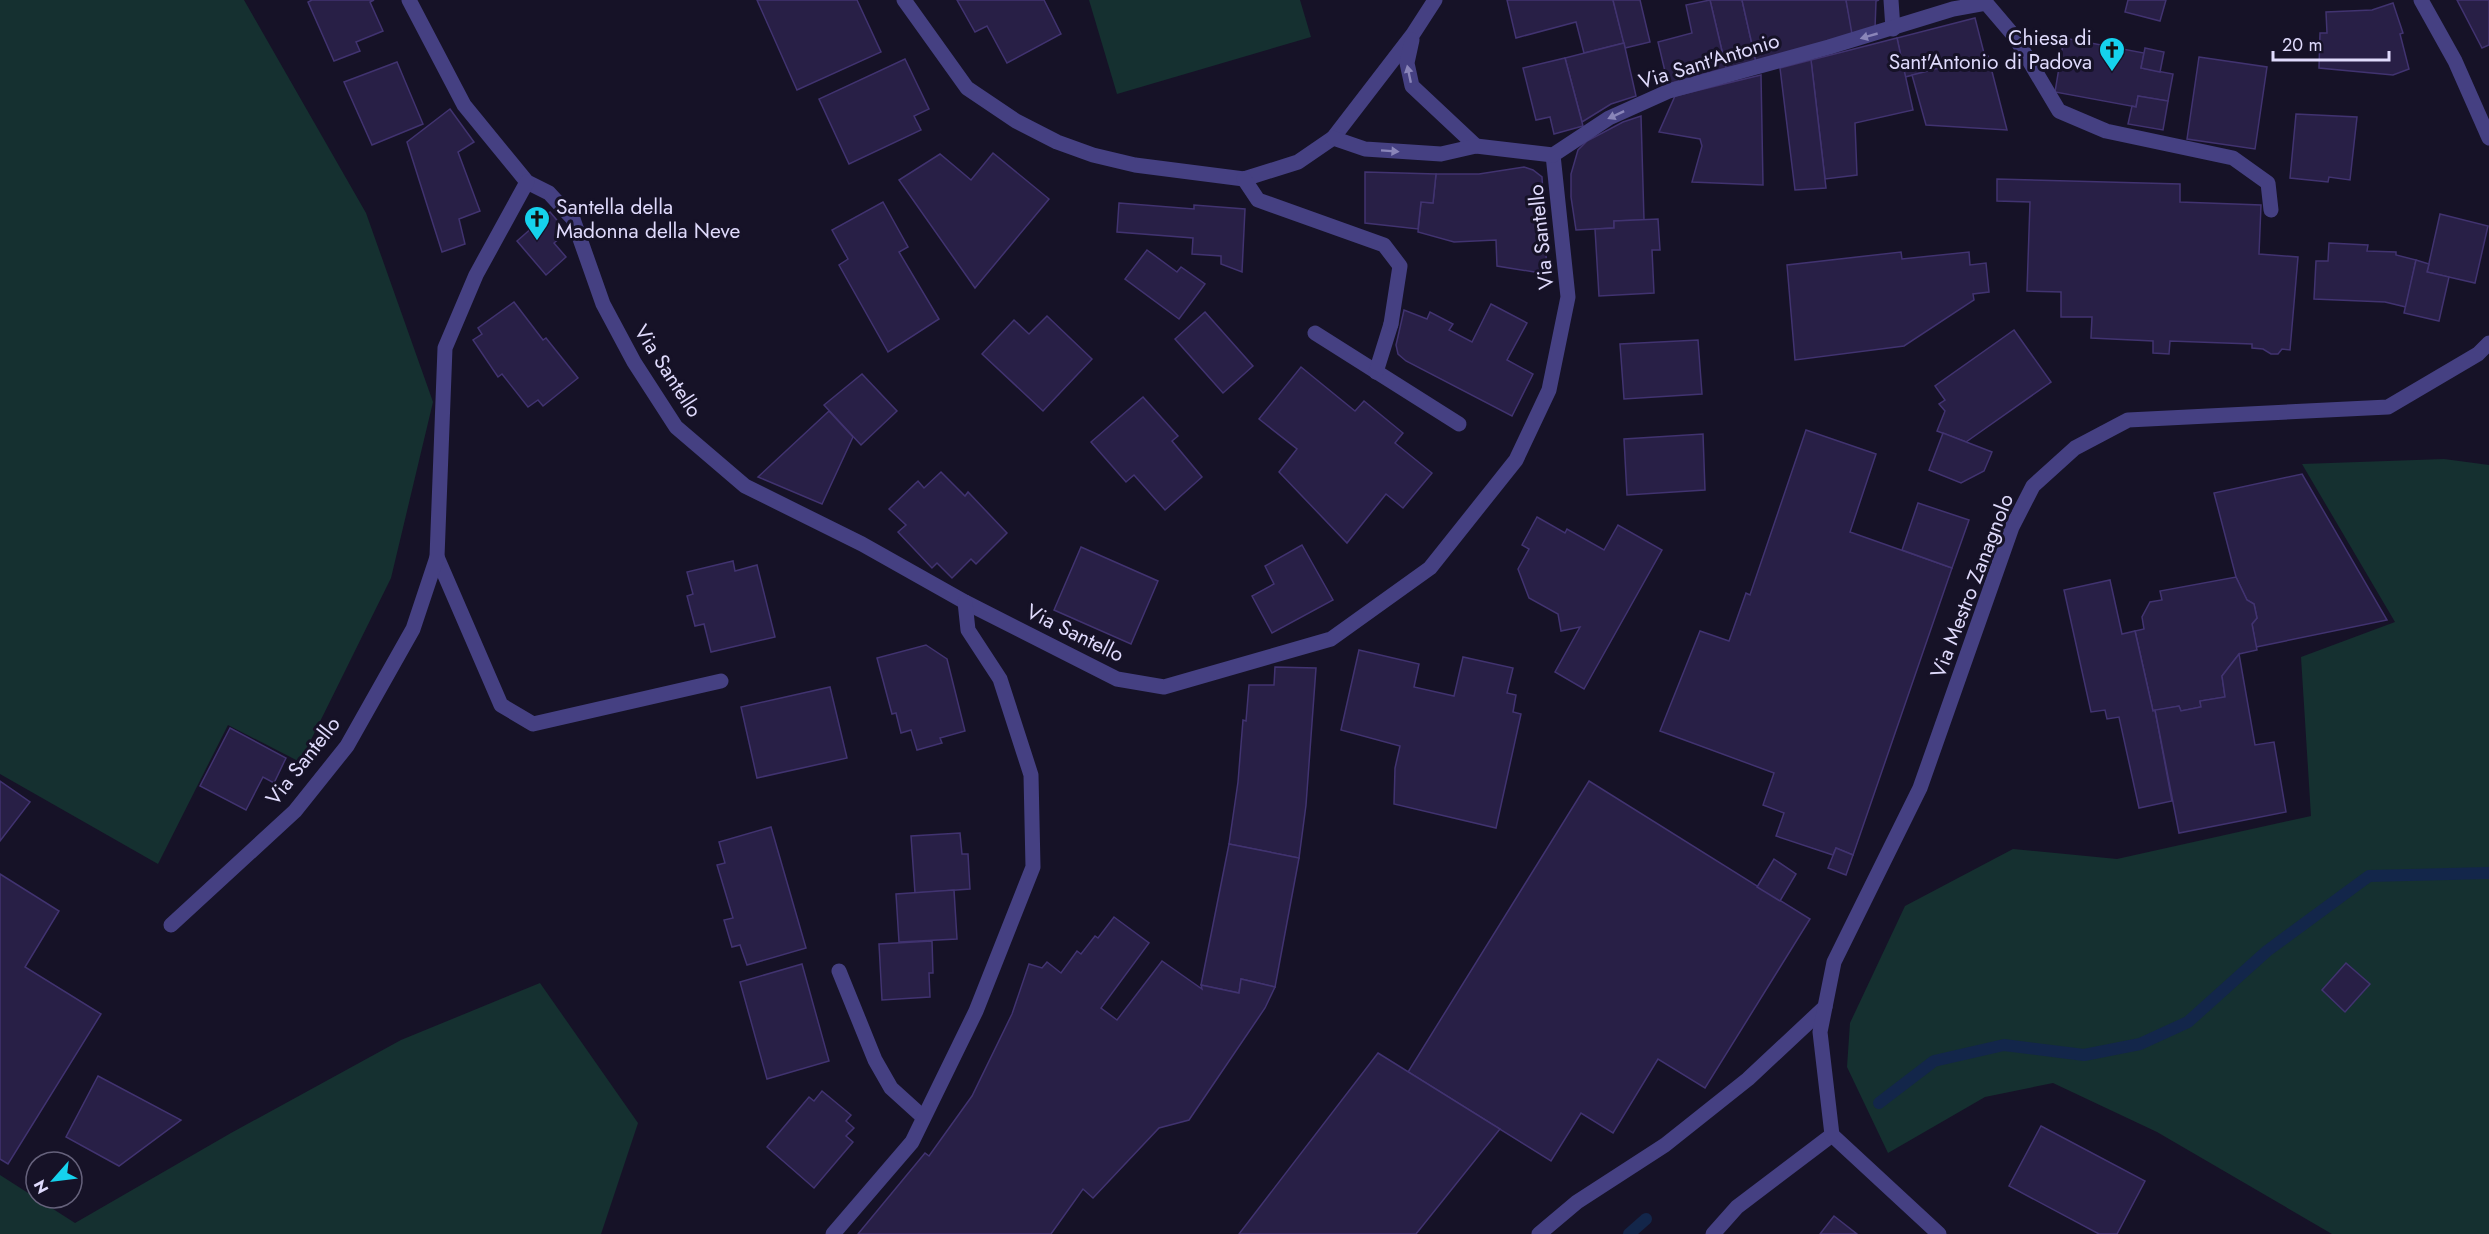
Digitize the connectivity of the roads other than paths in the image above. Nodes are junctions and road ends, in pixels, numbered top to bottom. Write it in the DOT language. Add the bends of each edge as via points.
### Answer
graph roads {
  1 [pos="409,0"];
  2 [pos="904,0"];
  3 [pos="1435,0"];
  4 [pos="1891,0"];
  5 [pos="2421,0"];
  6 [pos="1987,1"];
  7 [pos="1893,29"];
  8 [pos="1413,34"];
  9 [pos="1333,138"];
  10 [pos="2489,138"];
  11 [pos="1476,146"];
  12 [pos="1553,155"];
  13 [pos="1244,179"];
  14 [pos="527,182"];
  15 [pos="2271,210"];
  16 [pos="1315,333"];
  17 [pos="2489,343"];
  18 [pos="1376,372"];
  19 [pos="1459,424"];
  20 [pos="437,558"];
  21 [pos="965,602"];
  22 [pos="722,681"];
  23 [pos="171,925"];
  24 [pos="839,971"];
  25 [pos="1825,1007"];
  26 [pos="922,1117"];
  27 [pos="1832,1135"];
  28 [pos="834,1234"];
  29 [pos="1539,1234"];
  30 [pos="1713,1234"];
  31 [pos="1939,1234"];
  1 -- 14 [label="street, Via Santello" via="464,105"];
  2 -- 13 [label="street" via="967,88 1016,121 1093,155 1136,165"];
  3 -- 8 [label="street"];
  4 -- 7 [label="street"];
  5 -- 10 [label="street" via="2455,61"];
  6 -- 7 [label="street, Via Sant'Antonio"];
  6 -- 15 [label="street" via="2015,37 2059,111 2106,132 2233,158 2268,183"];
  7 -- 12 [label="street, Via Sant'Antonio, one-way" via="1669,91 1610,118"];
  8 -- 9 [label="street"];
  11 -- 8 [label="street, one-way" via="1412,86 1407,63"];
  9 -- 11 [label="street, one-way" via="1365,149 1440,154"];
  9 -- 13 [label="street" via="1298,162"];
  11 -- 12 [label="street"];
  12 -- 21 [label="street, Via Santello" via="1568,297 1550,390 1516,460 1430,568 1331,639 1164,687 1117,679"];
  13 -- 18 [label="street" via="1258,200 1384,245 1400,266 1391,324"];
  14 -- 20 [label="street, Via Santello" via="476,275 444,348"];
  14 -- 21 [label="street, Via Santello" via="549,193 573,219 603,304 676,427 746,486 862,544"];
  16 -- 18 [label="street"];
  17 -- 25 [label="street, Via Mestro Zanagnolo" via="2478,354 2388,406 2128,420 2075,448 2033,486 2012,527 1920,788 1834,962"];
  18 -- 19 [label="street"];
  20 -- 22 [label="street" via="501,705 533,724"];
  20 -- 23 [label="street, Via Santello" via="413,629 347,746 295,811"];
  21 -- 26 [label="street" via="968,630 1000,679 1031,775 1034,867 976,1011"];
  24 -- 26 [label="street" via="875,1060 891,1088"];
  25 -- 27 [label="street, Via Mestro Zanagnolo" via="1820,1032"];
  25 -- 29 [label="street" via="1748,1079 1665,1145 1577,1202"];
  26 -- 28 [label="street" via="912,1142"];
  27 -- 30 [label="street" via="1737,1207"];
  27 -- 31 [label="street"];
}
